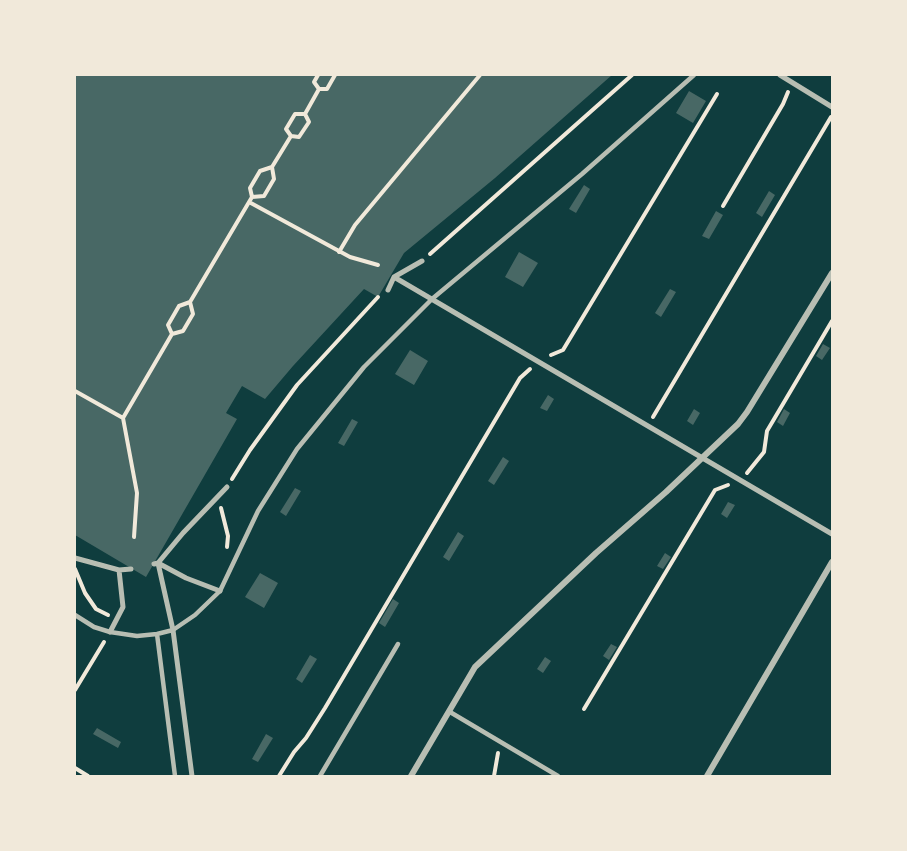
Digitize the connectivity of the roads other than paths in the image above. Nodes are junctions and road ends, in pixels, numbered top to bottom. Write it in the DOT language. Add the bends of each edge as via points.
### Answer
graph roads {
  1 [pos="694,75"];
  2 [pos="780,75"];
  3 [pos="832,107"];
  4 [pos="422,261"];
  5 [pos="832,273"];
  6 [pos="394,277"];
  7 [pos="388,290"];
  8 [pos="432,299"];
  9 [pos="702,457"];
  10 [pos="226,488"];
  11 [pos="832,534"];
  12 [pos="75,558"];
  13 [pos="832,562"];
  14 [pos="156,563"];
  15 [pos="131,569"];
  16 [pos="119,570"];
  17 [pos="220,591"];
  18 [pos="75,615"];
  19 [pos="173,630"];
  20 [pos="110,632"];
  21 [pos="157,634"];
  22 [pos="398,644"];
  23 [pos="450,712"];
  24 [pos="548,773"];
  25 [pos="175,776"];
  26 [pos="192,776"];
  27 [pos="320,776"];
  28 [pos="411,776"];
  29 [pos="558,776"];
  30 [pos="707,776"];
  1 -- 8 [label="lane"];
  2 -- 3 [label="street"];
  4 -- 6 [label="street"];
  5 -- 9 [label="street" via="747,412"];
  6 -- 7 [label="street"];
  6 -- 8 [label="street"];
  8 -- 9 [label="street"];
  8 -- 17 [label="lane" via="364,367 297,449 258,511"];
  9 -- 11 [label="street"];
  9 -- 23 [label="street" via="475,667"];
  10 -- 14 [label="street"];
  12 -- 16 [label="street"];
  13 -- 30 [label="street"];
  14 -- 17 [label="street"];
  14 -- 19 [label="street"];
  15 -- 16 [label="street"];
  16 -- 20 [label="street" via="123,608"];
  17 -- 19 [label="lane"];
  18 -- 20 [label="lane"];
  19 -- 21 [label="lane"];
  19 -- 26 [label="street"];
  20 -- 21 [label="lane"];
  21 -- 25 [label="lane"];
  22 -- 27 [label="lane"];
  23 -- 24 [label="lane"];
  23 -- 28 [label="street"];
  24 -- 29 [label="lane"];
}
